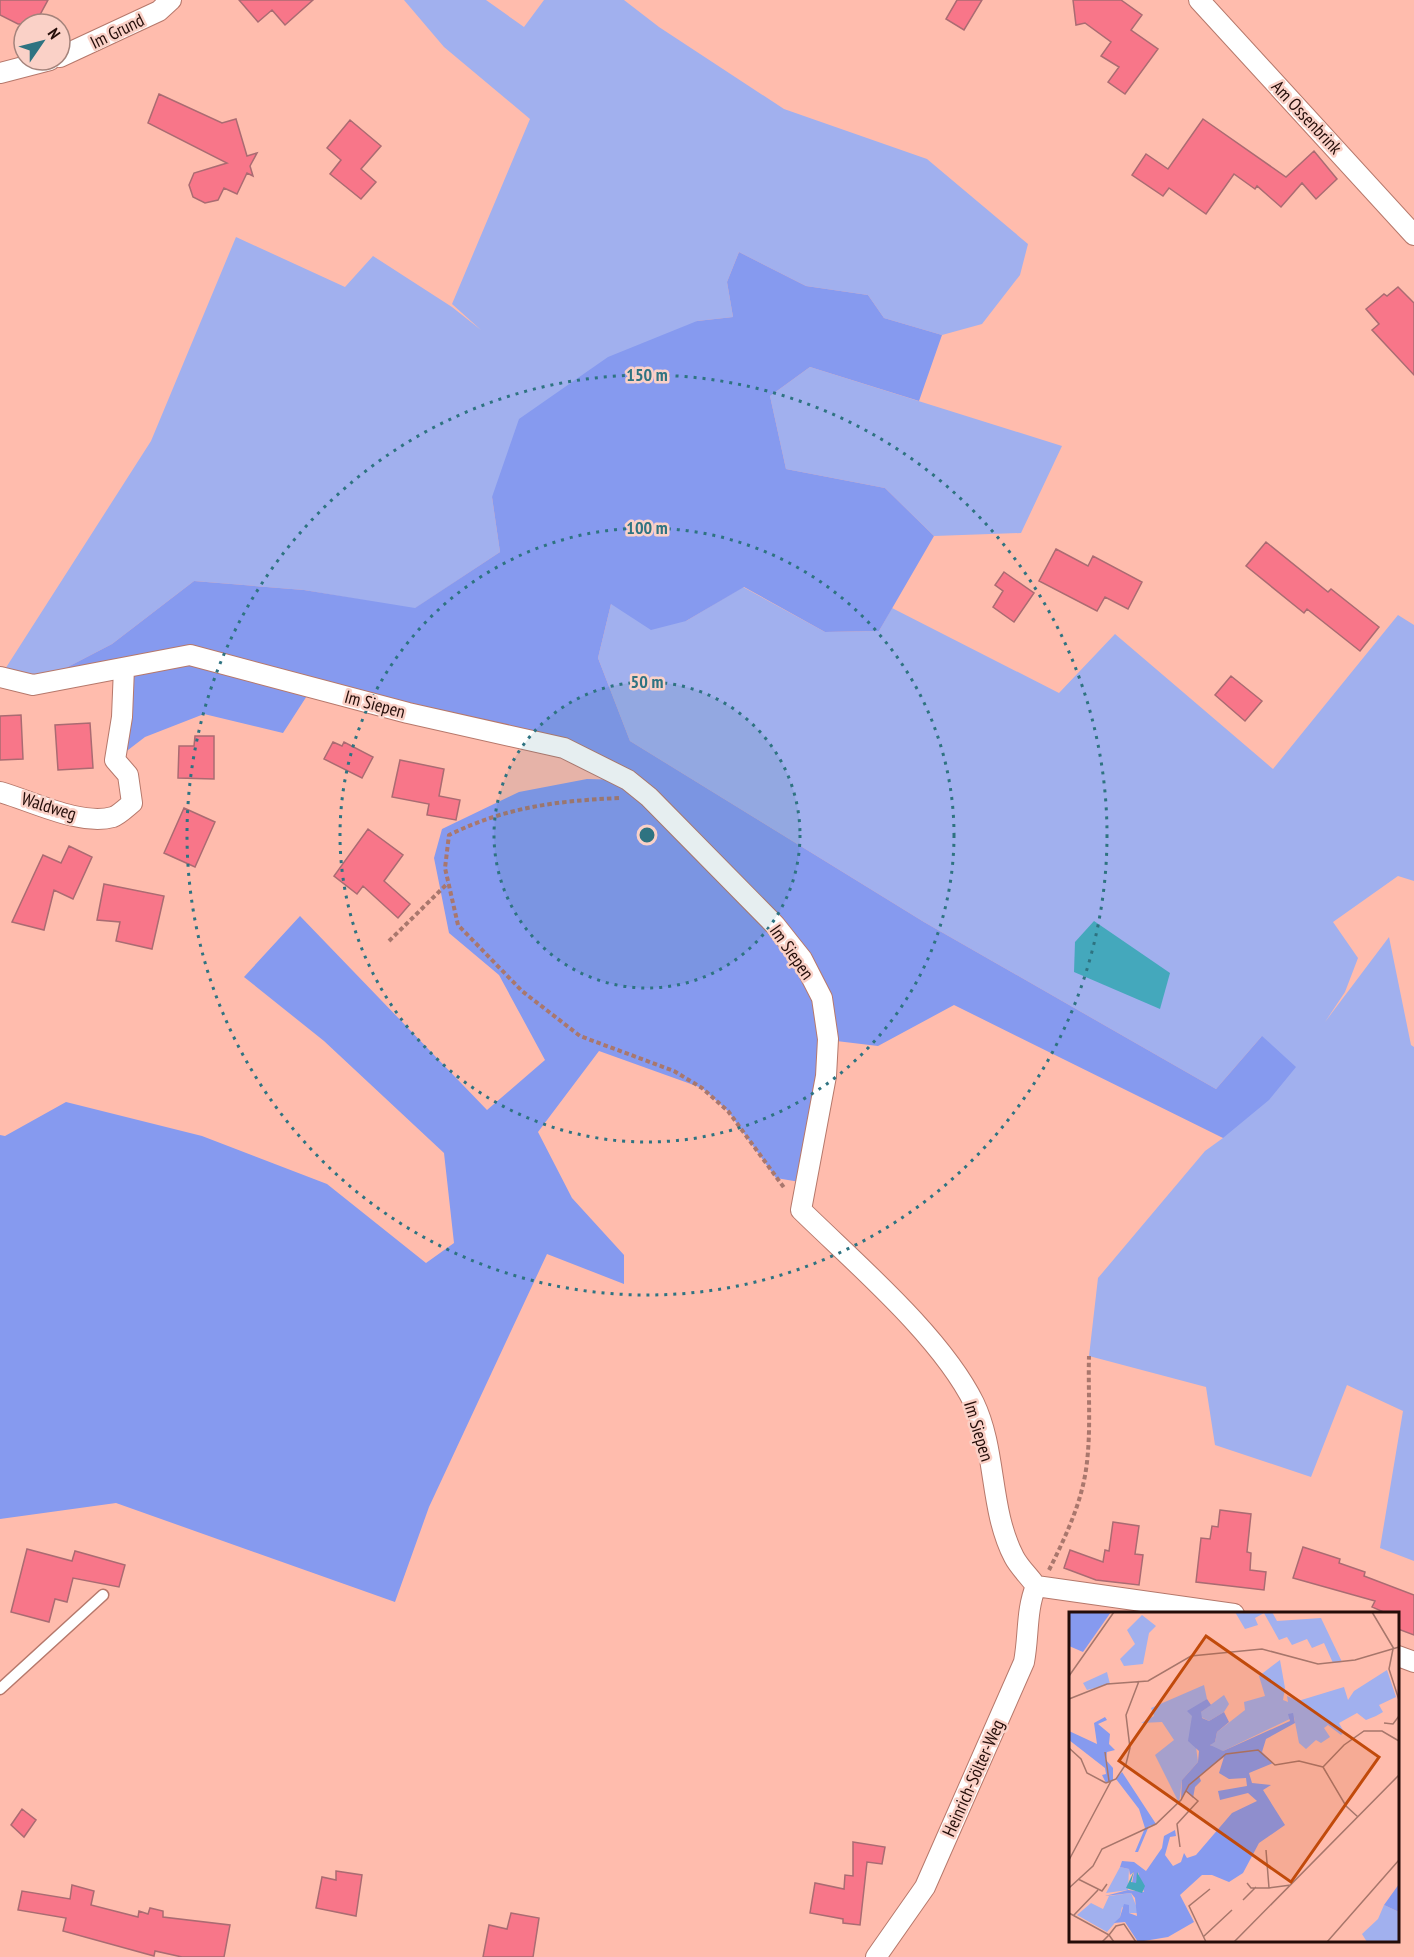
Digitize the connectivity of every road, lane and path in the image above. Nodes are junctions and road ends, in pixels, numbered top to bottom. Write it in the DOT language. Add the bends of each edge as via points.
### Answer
graph roads {
  1 [pos="171,0"];
  2 [pos="1199,0"];
  3 [pos="72,51"];
  4 [pos="1414,235"];
  5 [pos="124,668"];
  6 [pos="0,677"];
  7 [pos="0,792"];
  8 [pos="650,796"];
  9 [pos="448,882"];
  10 [pos="389,941"];
  11 [pos="801,1210"];
  12 [pos="1089,1356"];
  13 [pos="1036,1586"];
  14 [pos="103,1595"];
  15 [pos="1220,1612"];
  16 [pos="1399,1656"];
  17 [pos="1414,1662"];
  18 [pos="0,1689"];
  19 [pos="876,1957"];
  1 -- 3 [label="street, Im Grund" via="159,11"];
  2 -- 4 [label="street, Am Ossenbrink"];
  5 -- 6 [label="street, Im Siepen" via="33,685"];
  5 -- 7 [label="street, Waldweg" via="115,760 128,775 132,804 114,817 85,817"];
  5 -- 8 [label="street, Im Siepen" via="190,656 408,713 564,748 628,780"];
  8 -- 9 [label="path" via="517,808 478,820 449,835"];
  8 -- 11 [label="street, Im Siepen" via="775,925 802,959 822,998 828,1039 826,1076"];
  9 -- 10 [label="path"];
  9 -- 11 [label="path" via="458,926 522,991 580,1036 674,1071 702,1088 728,1111"];
  11 -- 13 [label="street, Im Siepen" via="909,1317 955,1371 974,1404 984,1434 1000,1516 1014,1557"];
  12 -- 13 [label="path" via="1088,1462 1066,1537 1047,1574"];
  13 -- 15 [label="street"];
  13 -- 19 [label="street, Heinrich-Sölter-Weg" via="1028,1606 1024,1662 925,1887"];
  14 -- 18 [label="lane"];
  16 -- 17 [label="street"];
}
